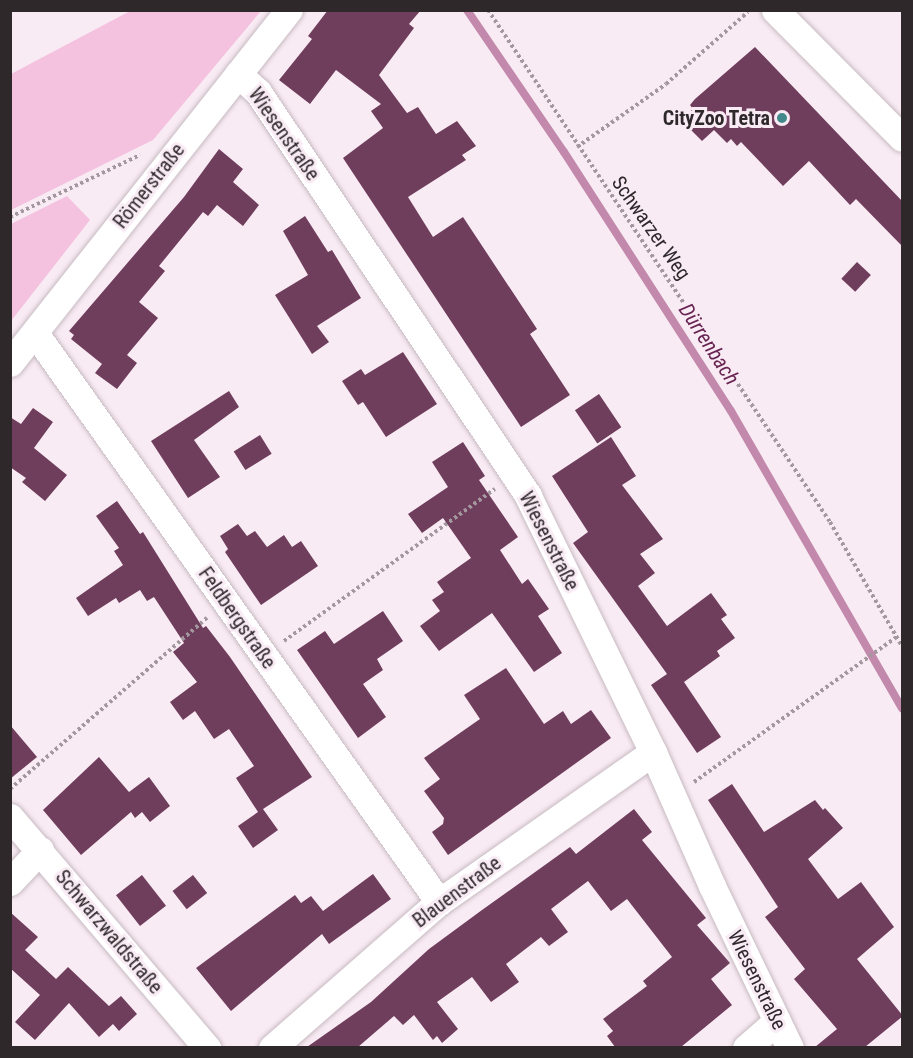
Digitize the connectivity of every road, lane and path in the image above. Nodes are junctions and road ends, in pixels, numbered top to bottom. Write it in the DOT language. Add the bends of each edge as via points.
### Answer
graph roads {
  1 [pos="289,10"];
  2 [pos="488,10"];
  3 [pos="750,10"];
  4 [pos="775,10"];
  5 [pos="238,74"];
  6 [pos="903,138"];
  7 [pos="578,147"];
  8 [pos="167,162"];
  9 [pos="10,217"];
  10 [pos="35,333"];
  11 [pos="10,363"];
  12 [pos="514,475"];
  13 [pos="225,601"];
  14 [pos="898,636"];
  15 [pos="903,646"];
  16 [pos="264,656"];
  17 [pos="653,752"];
  18 [pos="10,789"];
  19 [pos="673,797"];
  20 [pos="10,817"];
  21 [pos="40,849"];
  22 [pos="10,882"];
  23 [pos="439,902"];
  24 [pos="777,1021"];
  25 [pos="207,1047"];
  26 [pos="272,1047"];
  27 [pos="746,1047"];
  28 [pos="790,1047"];
  1 -- 5 [label="street, Römerstraße"];
  2 -- 7 [label="path, Schwarzer Weg"];
  3 -- 7 [label="path" via="666,84"];
  4 -- 6 [label="street"];
  5 -- 8 [label="street, Römerstraße"];
  5 -- 12 [label="street, Wiesenstraße" via="258,92"];
  7 -- 14 [label="path, Schwarzer Weg" via="830,522"];
  8 -- 9 [label="path" via="152,149"];
  8 -- 10 [label="street, Römerstraße"];
  10 -- 11 [label="street, Römerstraße"];
  10 -- 13 [label="street, Feldbergstraße"];
  12 -- 16 [label="path"];
  12 -- 17 [label="street, Wiesenstraße"];
  13 -- 16 [label="street, Feldbergstraße"];
  13 -- 18 [label="path"];
  14 -- 15 [label="path, Schwarzer Weg"];
  14 -- 19 [label="path"];
  16 -- 23 [label="street, Feldbergstraße"];
  17 -- 19 [label="street, Wiesenstraße"];
  17 -- 23 [label="street, Blauenstraße"];
  19 -- 24 [label="street, Wiesenstraße"];
  20 -- 21 [label="street, Schwarzwaldstraße"];
  21 -- 22 [label="street"];
  21 -- 25 [label="street, Schwarzwaldstraße"];
  23 -- 26 [label="street, Blauenstraße"];
  24 -- 27 [label="street"];
  24 -- 28 [label="street, Wiesenstraße"];
}
